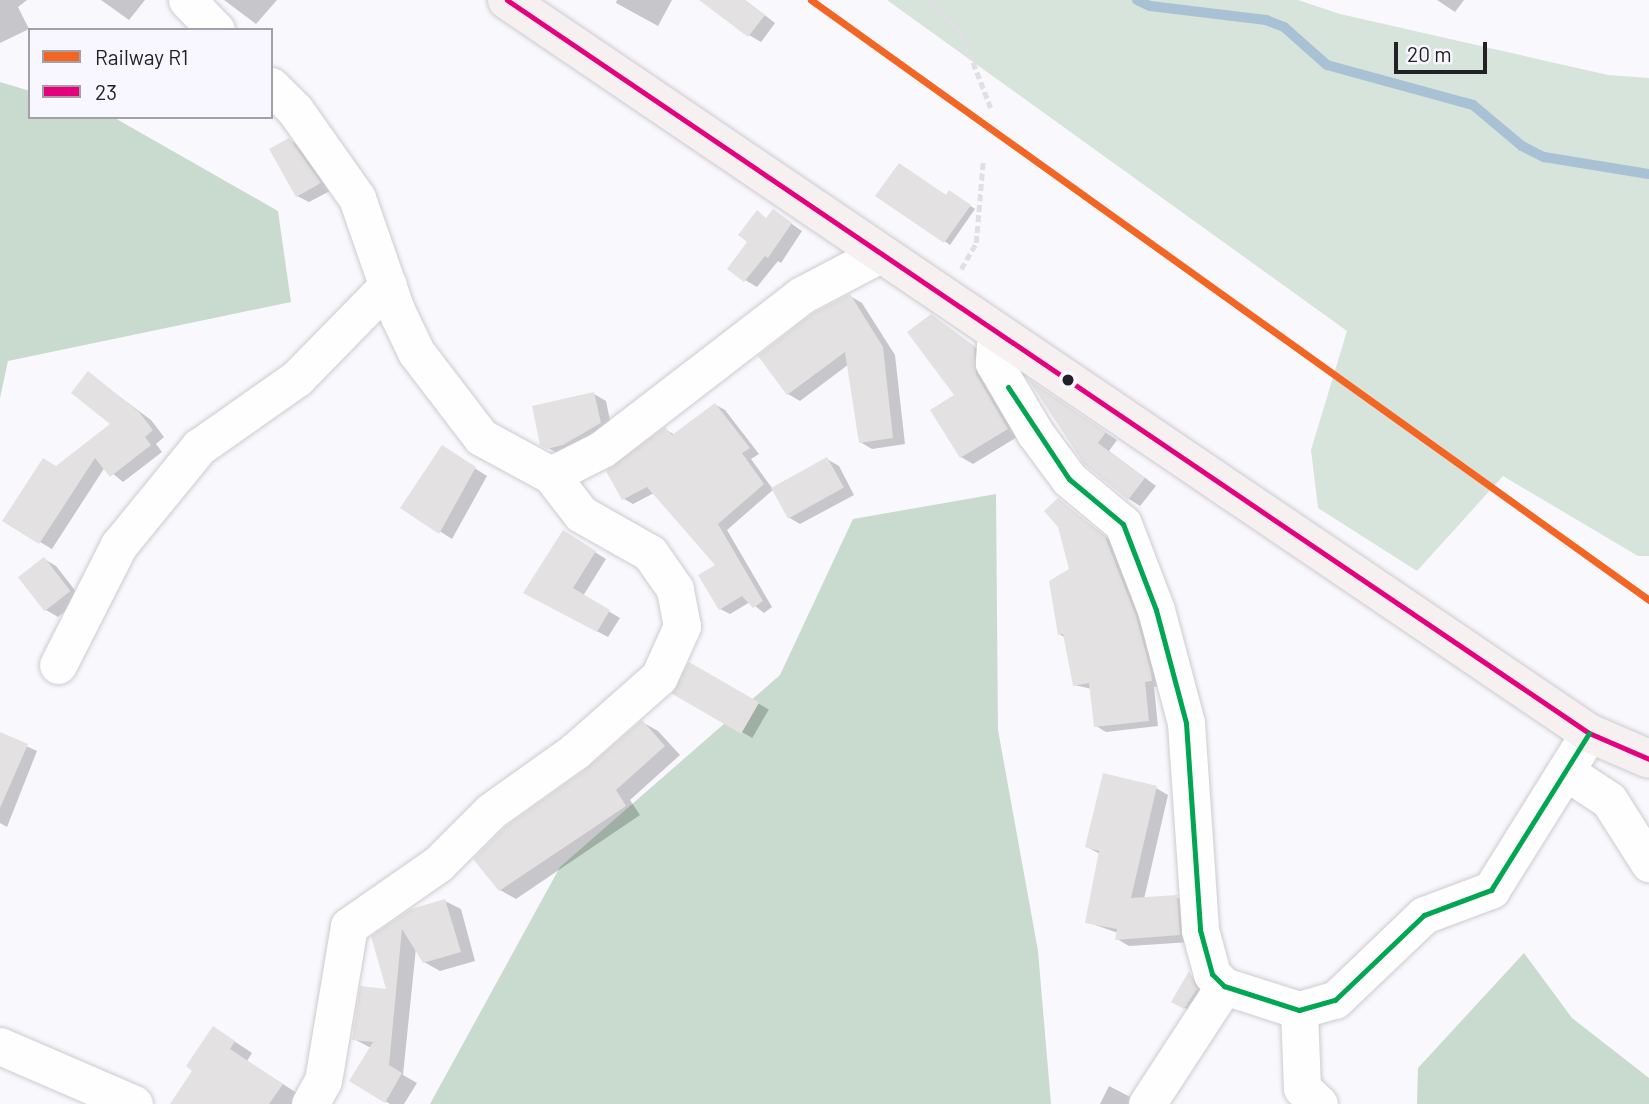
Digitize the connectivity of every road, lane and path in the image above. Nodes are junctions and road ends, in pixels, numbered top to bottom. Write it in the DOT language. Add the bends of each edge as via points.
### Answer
graph roads {
  1 [pos="187,0"];
  2 [pos="508,0"];
  3 [pos="928,0"];
  4 [pos="214,28"];
  5 [pos="273,88"];
  6 [pos="991,108"];
  7 [pos="983,162"];
  8 [pos="878,255"];
  9 [pos="388,285"];
  10 [pos="946,296"];
  11 [pos="996,331"];
  12 [pos="551,475"];
  13 [pos="58,664"];
  14 [pos="1589,733"];
  15 [pos="1649,760"];
  16 [pos="1568,773"];
  17 [pos="1649,863"];
  18 [pos="1224,986"];
  19 [pos="1299,1010"];
  20 [pos="0,1046"];
  21 [pos="134,1104"];
  22 [pos="310,1104"];
  23 [pos="1147,1104"];
  24 [pos="1319,1104"];
  1 -- 4 [label="street"];
  2 -- 8 [label="highway"];
  3 -- 6 [label="path" via="962,33"];
  5 -- 9 [label="street" via="295,110 357,198"];
  7 -- 10 [label="path" via="976,243"];
  8 -- 10 [label="highway"];
  8 -- 12 [label="street" via="802,295 602,449"];
  9 -- 12 [label="street" via="416,352 481,437"];
  9 -- 13 [label="street" via="297,377 199,447 119,545"];
  10 -- 11 [label="highway"];
  11 -- 14 [label="highway"];
  11 -- 18 [label="street" via="994,363 1069,479 1123,524 1156,610 1186,723 1205,957"];
  12 -- 22 [label="street" via="581,514 650,553 675,589 682,626 659,677 575,751 491,811 438,864 349,926 332,1003 323,1081"];
  14 -- 15 [label="highway"];
  14 -- 16 [label="street"];
  16 -- 17 [label="street" via="1609,800"];
  16 -- 19 [label="street" via="1491,890 1424,915 1335,1000"];
  18 -- 19 [label="street"];
  18 -- 23 [label="street"];
  19 -- 24 [label="street" via="1302,1088"];
  20 -- 21 [label="street"];
}
